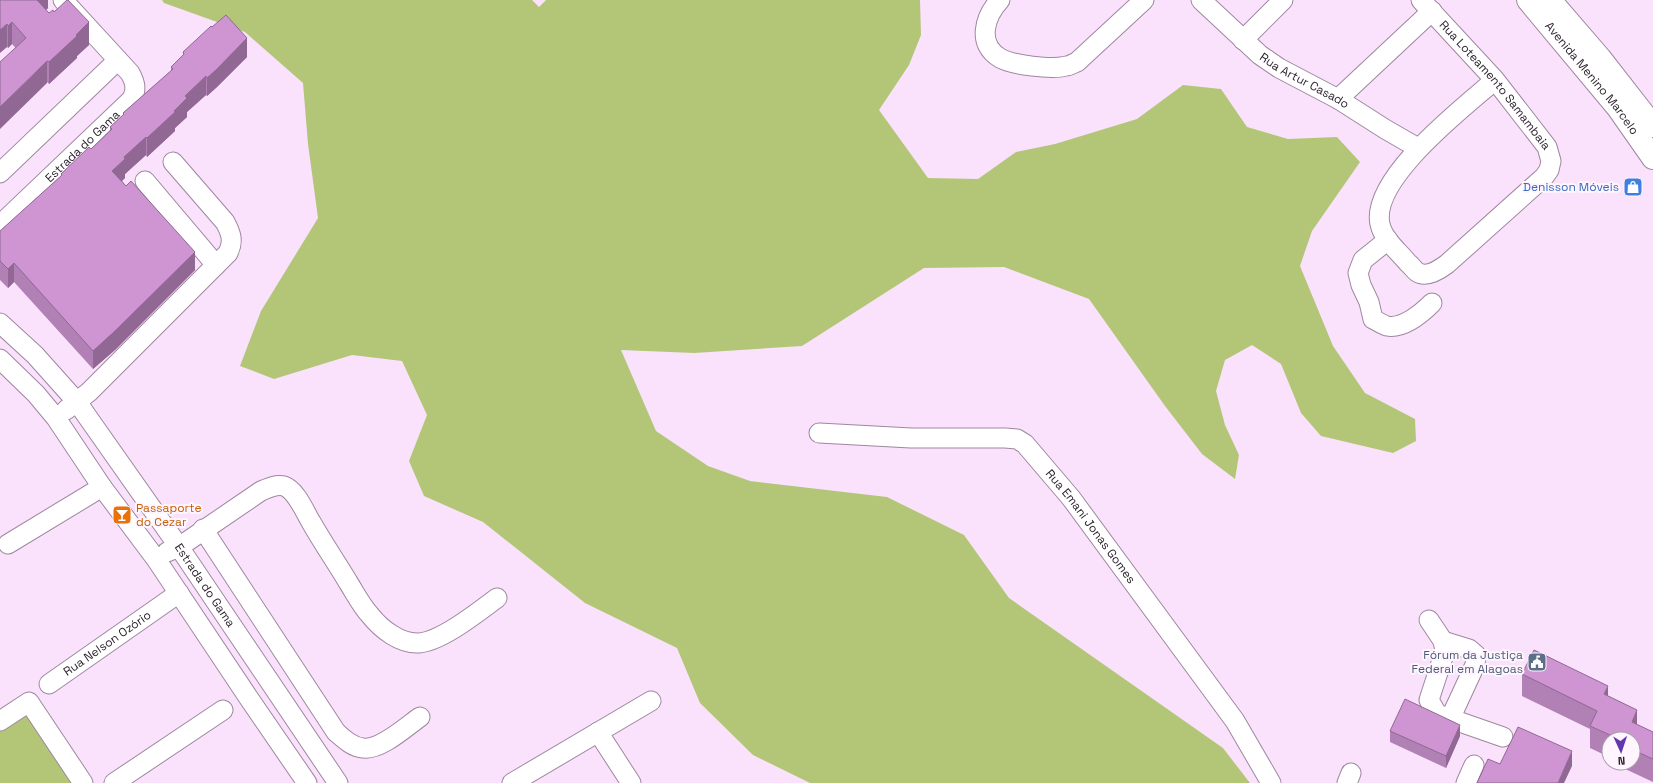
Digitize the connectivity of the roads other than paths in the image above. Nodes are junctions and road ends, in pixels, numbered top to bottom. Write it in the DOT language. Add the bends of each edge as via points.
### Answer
graph roads {
  1 [pos="63,0"];
  2 [pos="1000,0"];
  3 [pos="1144,0"];
  4 [pos="1201,0"];
  5 [pos="1283,0"];
  6 [pos="1528,0"];
  7 [pos="1550,0"];
  8 [pos="1427,5"];
  9 [pos="1243,40"];
  10 [pos="118,60"];
  11 [pos="1495,80"];
  12 [pos="1338,99"];
  13 [pos="1653,126"];
  14 [pos="1418,148"];
  15 [pos="1653,158"];
  16 [pos="173,162"];
  17 [pos="0,173"];
  18 [pos="145,181"];
  19 [pos="0,225"];
  20 [pos="1384,232"];
  21 [pos="216,265"];
  22 [pos="1432,303"];
  23 [pos="0,323"];
  24 [pos="0,359"];
  25 [pos="83,397"];
  26 [pos="56,418"];
  27 [pos="818,433"];
  28 [pos="102,487"];
  29 [pos="202,529"];
  30 [pos="183,543"];
  31 [pos="8,544"];
  32 [pos="156,558"];
  33 [pos="172,598"];
  34 [pos="497,598"];
  35 [pos="1430,620"];
  36 [pos="1443,641"];
  37 [pos="49,684"];
  38 [pos="651,701"];
  39 [pos="223,710"];
  40 [pos="420,717"];
  41 [pos="1450,719"];
  42 [pos="0,721"];
  43 [pos="598,732"];
  44 [pos="1503,737"];
  45 [pos="1474,765"];
  46 [pos="83,783"];
  47 [pos="114,783"];
  48 [pos="307,783"];
  49 [pos="338,783"];
  50 [pos="512,783"];
  51 [pos="631,783"];
  52 [pos="1271,783"];
  53 [pos="1466,783"];
  1 -- 10 [label="street, Estrada do Gama"];
  2 -- 3 [label="street" via="988,18 984,30 991,51 1000,58 1051,68 1078,62"];
  4 -- 9 [label="street, Rua Artur Casado"];
  5 -- 9 [label="street"];
  6 -- 15 [label="main road, Avenida Menino Marcelo" via="1618,108"];
  7 -- 13 [label="main road, Avenida Menino Marcelo" via="1600,58"];
  8 -- 11 [label="street, Rua Loteamento Samambaia"];
  8 -- 12 [label="street"];
  9 -- 12 [label="street, Rua Artur Casado" via="1279,68"];
  10 -- 17 [label="street"];
  10 -- 19 [label="street, Estrada do Gama" via="133,79 136,92 132,99"];
  11 -- 14 [label="street"];
  11 -- 20 [label="street, Rua Loteamento Samambaia" via="1547,147 1551,161 1544,177 1447,264 1431,273 1417,272"];
  12 -- 14 [label="street, Rua Artur Casado"];
  14 -- 20 [label="street" via="1384,194 1379,212"];
  16 -- 21 [label="street" via="225,222 230,232 231,247"];
  18 -- 21 [label="street"];
  20 -- 22 [label="street" via="1363,260 1358,273 1373,319 1388,326 1404,324 1419,316"];
  21 -- 25 [label="street"];
  23 -- 25 [label="street, Estrada do Gama"];
  24 -- 26 [label="street" via="36,394"];
  25 -- 26 [label="street"];
  25 -- 30 [label="street, Estrada do Gama"];
  26 -- 28 [label="street"];
  27 -- 52 [label="street, Rua Emani Jonas Gomes" via="918,438 1005,438 1017,439 1025,444 1071,498 1235,721"];
  28 -- 31 [label="street"];
  28 -- 32 [label="street"];
  29 -- 30 [label="street"];
  29 -- 34 [label="street" via="261,491 273,486 285,486 298,500 370,615 383,628 403,641 418,643 432,640 456,627"];
  29 -- 40 [label="street" via="336,732 347,742 364,748 375,747"];
  30 -- 32 [label="street"];
  30 -- 49 [label="street, Estrada do Gama"];
  32 -- 33 [label="street"];
  33 -- 37 [label="street, Rua Nelson Ozório"];
  33 -- 48 [label="street" via="248,697"];
  35 -- 36 [label="street"];
  36 -- 41 [label="street" via="1445,651 1429,700 1437,714"];
  36 -- 41 [label="street" via="1469,649 1476,656 1476,665"];
  38 -- 43 [label="street"];
  39 -- 47 [label="street"];
  41 -- 44 [label="street"];
  42 -- 46 [label="street" via="29,702"];
  43 -- 50 [label="street"];
  43 -- 51 [label="street"];
  45 -- 53 [label="street"];
}
